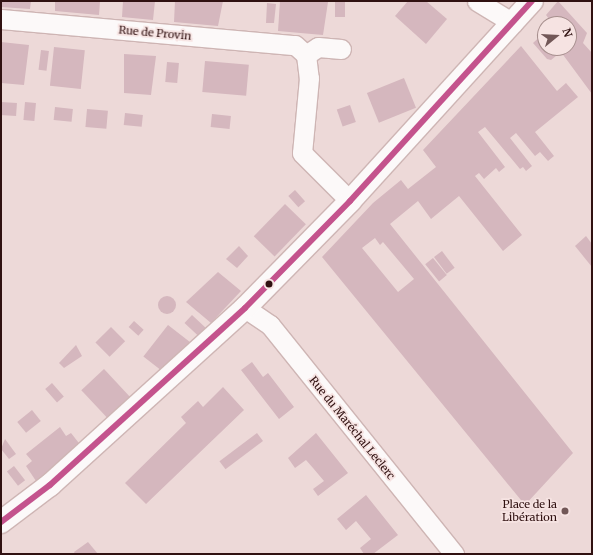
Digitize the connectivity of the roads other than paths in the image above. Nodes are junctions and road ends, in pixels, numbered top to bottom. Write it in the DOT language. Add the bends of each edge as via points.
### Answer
graph roads {
  1 [pos="477,1"];
  2 [pos="532,1"];
  3 [pos="1,19"];
  4 [pos="513,23"];
  5 [pos="341,49"];
  6 [pos="306,55"];
  7 [pos="350,201"];
  8 [pos="245,308"];
  9 [pos="1,522"];
  10 [pos="454,554"];
  1 -- 4 [label="street"];
  2 -- 4 [label="street"];
  3 -- 6 [label="street, Rue de Provin" via="296,45"];
  4 -- 7 [label="street"];
  5 -- 6 [label="street" via="318,47"];
  6 -- 7 [label="street" via="309,78 302,153"];
  7 -- 8 [label="street"];
  8 -- 9 [label="street" via="50,485"];
  8 -- 10 [label="street, Rue du Maréchal Leclerc" via="270,326"];
}
